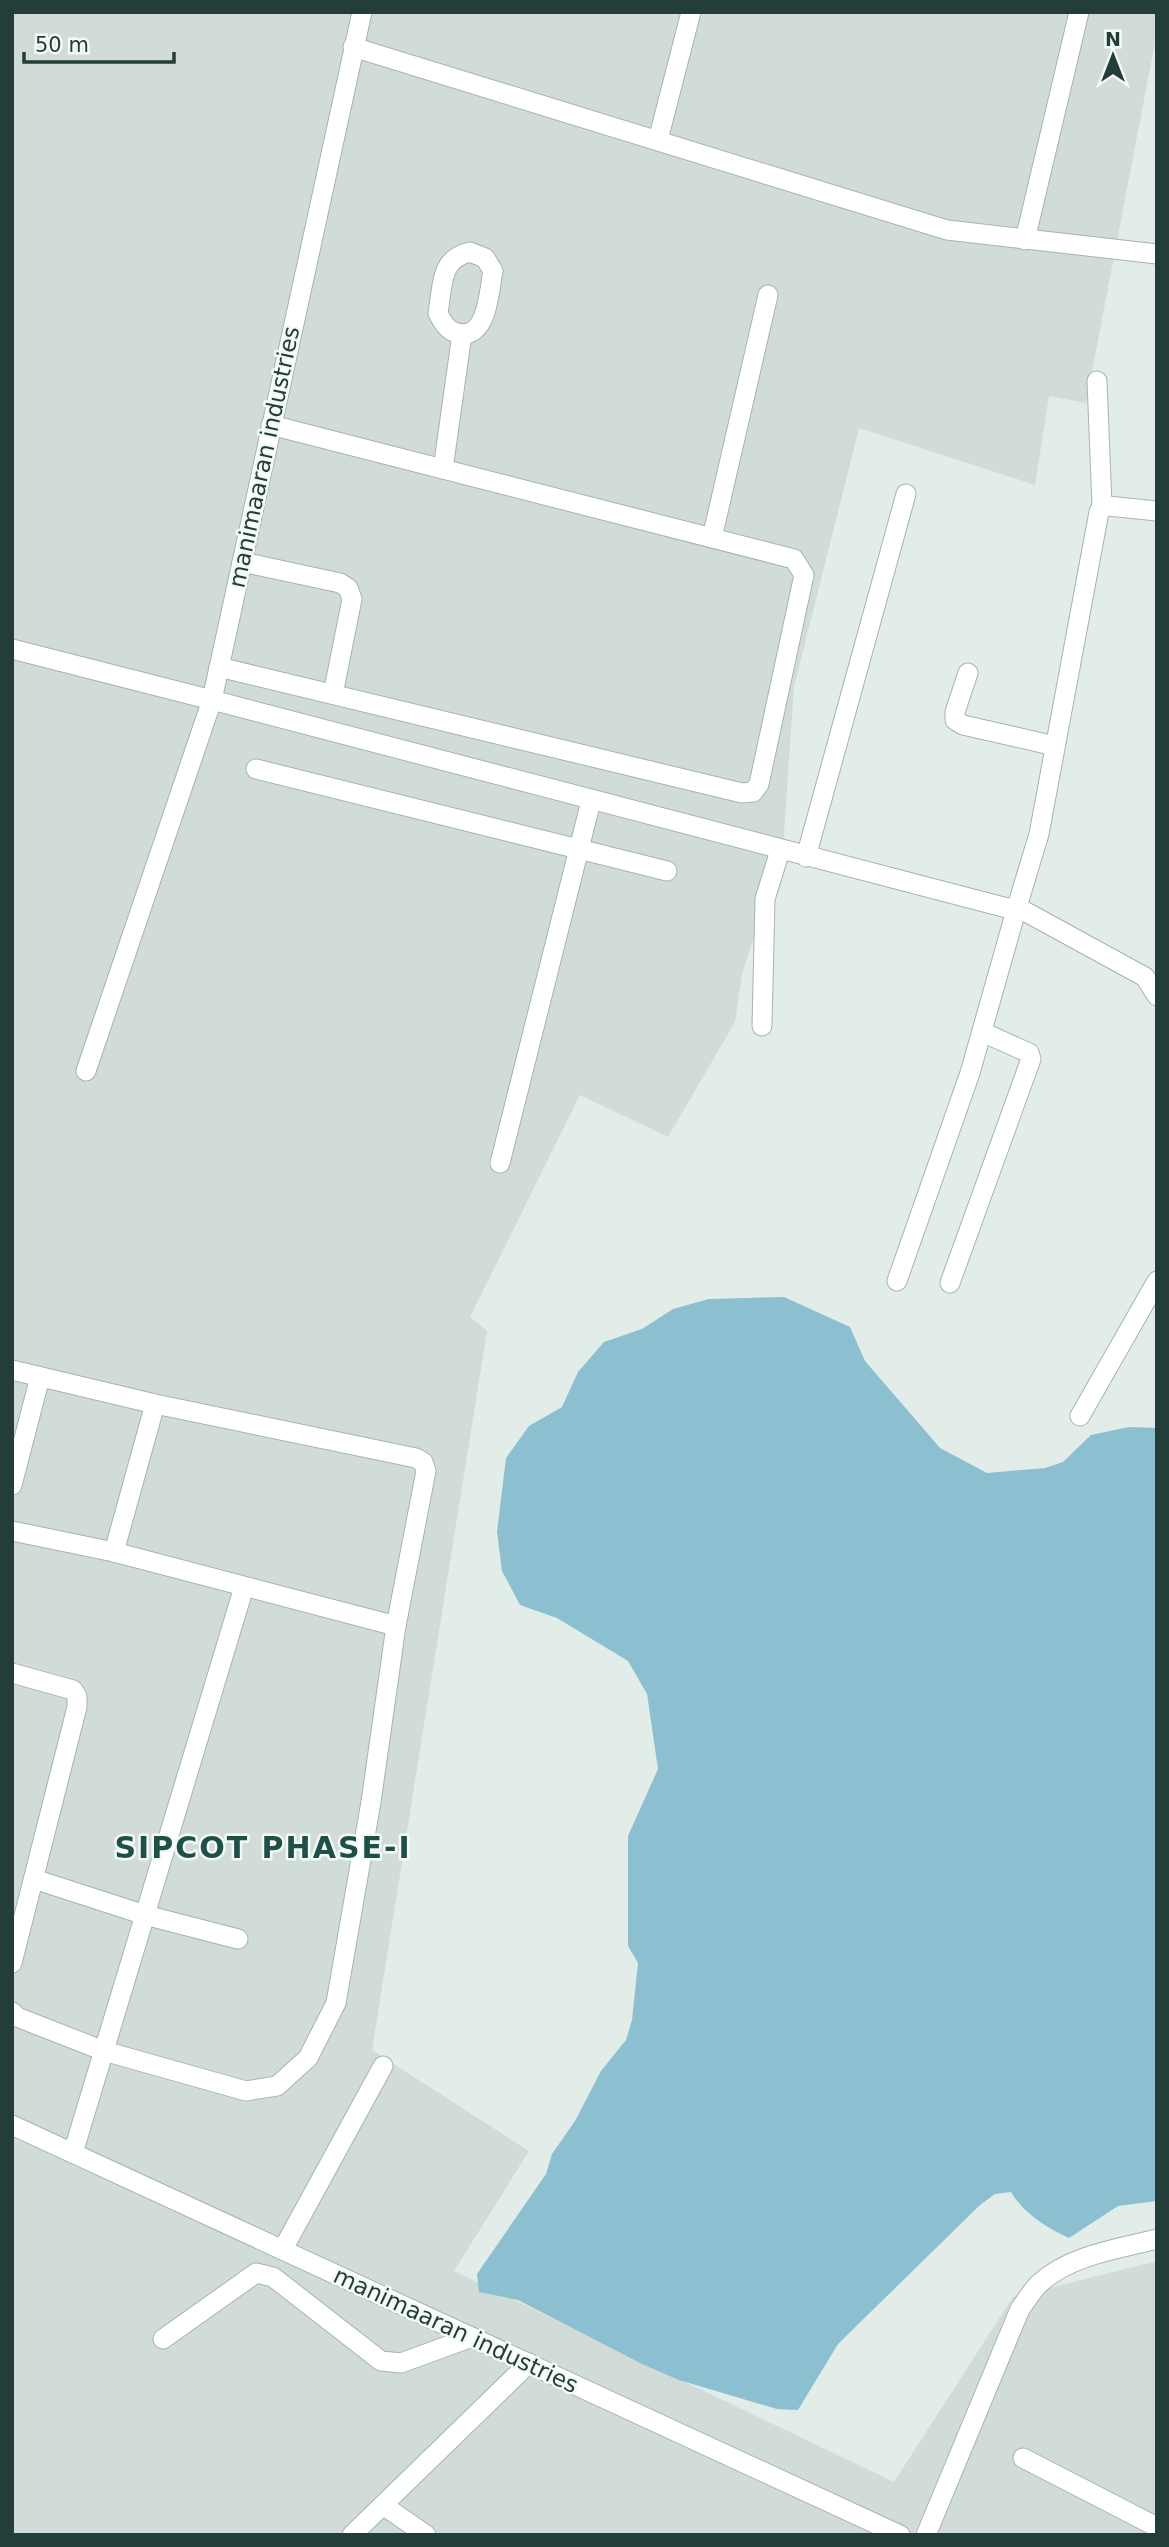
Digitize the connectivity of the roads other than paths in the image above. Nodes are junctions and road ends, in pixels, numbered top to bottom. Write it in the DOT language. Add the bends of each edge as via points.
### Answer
graph roads {
  1 [pos="362,12"];
  2 [pos="691,12"];
  3 [pos="1079,12"];
  4 [pos="353,47"];
  5 [pos="658,140"];
  6 [pos="1025,240"];
  7 [pos="1157,254"];
  8 [pos="768,295"];
  9 [pos="462,334"];
  10 [pos="1097,382"];
  11 [pos="271,425"];
  12 [pos="443,469"];
  13 [pos="906,494"];
  14 [pos="1102,506"];
  15 [pos="1157,511"];
  16 [pos="712,538"];
  17 [pos="242,562"];
  18 [pos="12,649"];
  19 [pos="219,667"];
  20 [pos="968,673"];
  21 [pos="333,694"];
  22 [pos="212,700"];
  23 [pos="1055,746"];
  24 [pos="256,769"];
  25 [pos="591,801"];
  26 [pos="579,849"];
  27 [pos="780,851"];
  28 [pos="806,858"];
  29 [pos="667,871"];
  30 [pos="1017,907"];
  31 [pos="1157,996"];
  32 [pos="762,1026"];
  33 [pos="982,1032"];
  34 [pos="86,1071"];
  35 [pos="500,1163"];
  36 [pos="897,1281"];
  37 [pos="1157,1281"];
  38 [pos="950,1283"];
  39 [pos="12,1370"];
  40 [pos="40,1377"];
  41 [pos="155,1404"];
  42 [pos="1080,1416"];
  43 [pos="12,1485"];
  44 [pos="12,1531"];
  45 [pos="114,1552"];
  46 [pos="244,1587"];
  47 [pos="396,1626"];
  48 [pos="12,1673"];
  49 [pos="34,1879"];
  50 [pos="145,1915"];
  51 [pos="238,1939"];
  52 [pos="12,1963"];
  53 [pos="12,2012"];
  54 [pos="104,2051"];
  55 [pos="383,2066"];
  56 [pos="12,2125"];
  57 [pos="73,2153"];
  58 [pos="1157,2239"];
  59 [pos="283,2249"];
  60 [pos="472,2337"];
  61 [pos="163,2339"];
  62 [pos="529,2363"];
  63 [pos="1023,2458"];
  64 [pos="383,2504"];
  65 [pos="1157,2527"];
  66 [pos="352,2535"];
  67 [pos="426,2535"];
  68 [pos="900,2535"];
  69 [pos="926,2535"];
  1 -- 4 [label="street, manimaaran industries"];
  2 -- 5 [label="street"];
  3 -- 6 [label="street"];
  4 -- 5 [label="street"];
  4 -- 11 [label="street, manimaaran industries"];
  5 -- 6 [label="street" via="947,230"];
  6 -- 7 [label="street"];
  8 -- 16 [label="street"];
  9 -- 12 [label="street"];
  10 -- 14 [label="street"];
  11 -- 12 [label="street"];
  11 -- 17 [label="street, manimaaran industries"];
  12 -- 16 [label="street"];
  13 -- 28 [label="street"];
  14 -- 15 [label="street"];
  14 -- 23 [label="street"];
  16 -- 21 [label="street" via="794,559 804,575 759,784 753,792"];
  17 -- 19 [label="street, manimaaran industries"];
  17 -- 21 [label="street" via="348,588 352,599"];
  18 -- 22 [label="street"];
  19 -- 21 [label="street"];
  19 -- 22 [label="street, manimaaran industries"];
  20 -- 23 [label="street" via="955,720"];
  22 -- 25 [label="street"];
  22 -- 34 [label="street, manimaaran industries"];
  23 -- 30 [label="street" via="1039,834"];
  24 -- 26 [label="street"];
  25 -- 26 [label="street"];
  25 -- 27 [label="street"];
  26 -- 29 [label="street"];
  26 -- 35 [label="street"];
  27 -- 28 [label="street"];
  27 -- 32 [label="street" via="765,899"];
  28 -- 30 [label="street"];
  30 -- 31 [label="street" via="1145,977"];
  30 -- 33 [label="street"];
  33 -- 36 [label="street"];
  33 -- 38 [label="street" via="1029,1053 1030,1068"];
  37 -- 42 [label="street"];
  39 -- 40 [label="street"];
  40 -- 41 [label="street"];
  40 -- 43 [label="street"];
  41 -- 45 [label="street"];
  41 -- 47 [label="street" via="423,1462 426,1471"];
  44 -- 45 [label="street"];
  45 -- 46 [label="street"];
  46 -- 47 [label="street"];
  46 -- 50 [label="street"];
  47 -- 54 [label="street" via="336,2003 308,2058 277,2086 246,2091"];
  48 -- 49 [label="street" via="73,1690 77,1696"];
  49 -- 50 [label="street"];
  49 -- 52 [label="street"];
  50 -- 51 [label="street"];
  50 -- 54 [label="street"];
  53 -- 54 [label="street"];
  54 -- 57 [label="street"];
  55 -- 59 [label="street"];
  56 -- 57 [label="street, manimaaran industries"];
  57 -- 59 [label="street, manimaaran industries"];
  58 -- 69 [label="street" via="1090,2256 1038,2284 1020,2309"];
  59 -- 60 [label="street, manimaaran industries"];
  60 -- 61 [label="street" via="401,2363 381,2361 273,2277 256,2273"];
  60 -- 62 [label="street, manimaaran industries"];
  62 -- 64 [label="street"];
  62 -- 68 [label="street, manimaaran industries"];
  63 -- 65 [label="street"];
  64 -- 66 [label="street"];
  64 -- 67 [label="street"];
}
